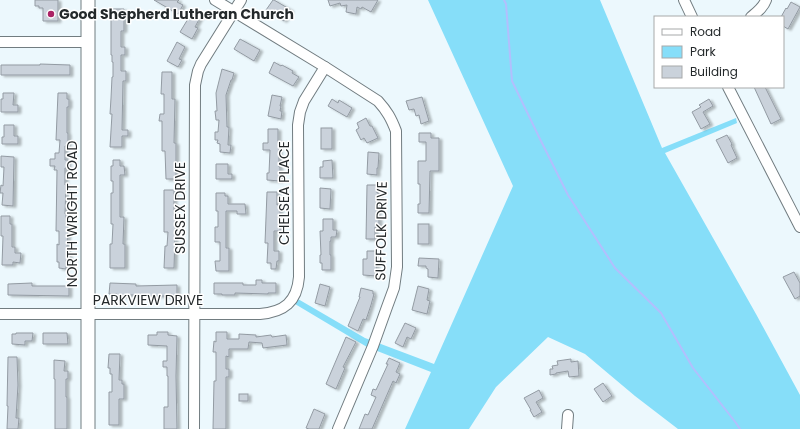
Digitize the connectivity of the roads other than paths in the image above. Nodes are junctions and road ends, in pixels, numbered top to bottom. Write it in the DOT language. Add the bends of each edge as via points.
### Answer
graph roads {
  1 [pos="88,0"];
  2 [pos="215,0"];
  3 [pos="241,0"];
  4 [pos="684,0"];
  5 [pos="766,0"];
  6 [pos="234,12"];
  7 [pos="692,16"];
  8 [pos="752,16"];
  9 [pos="0,42"];
  10 [pos="88,42"];
  11 [pos="325,67"];
  12 [pos="729,88"];
  13 [pos="800,227"];
  14 [pos="271,313"];
  15 [pos="0,314"];
  16 [pos="88,314"];
  17 [pos="194,314"];
  18 [pos="568,415"];
  19 [pos="88,429"];
  20 [pos="194,429"];
  21 [pos="338,429"];
  22 [pos="567,429"];
  1 -- 10 [label="main road, NORTH WRIGHT ROAD"];
  2 -- 6 [label="street"];
  3 -- 6 [label="street, SUSSEX DRIVE"];
  4 -- 7 [label="street"];
  5 -- 8 [label="street" via="758,12"];
  6 -- 11 [label="street"];
  6 -- 17 [label="street, SUSSEX DRIVE" via="201,64 194,85"];
  9 -- 10 [label="street"];
  10 -- 16 [label="main road, NORTH WRIGHT ROAD"];
  11 -- 14 [label="street, CHELSEA PLACE" via="304,100 298,125 298,286 287,306"];
  11 -- 21 [label="street, SUFFOLK DRIVE" via="378,101 390,117 396,131 397,267 394,288"];
  12 -- 13 [label="street"];
  14 -- 17 [label="street, PARKVIEW DRIVE"];
  15 -- 16 [label="street, PARKVIEW DRIVE"];
  16 -- 17 [label="street, PARKVIEW DRIVE"];
  16 -- 19 [label="main road, NORTH WRIGHT ROAD"];
  17 -- 20 [label="street, SUSSEX DRIVE"];
  18 -- 22 [label="street"];
}
